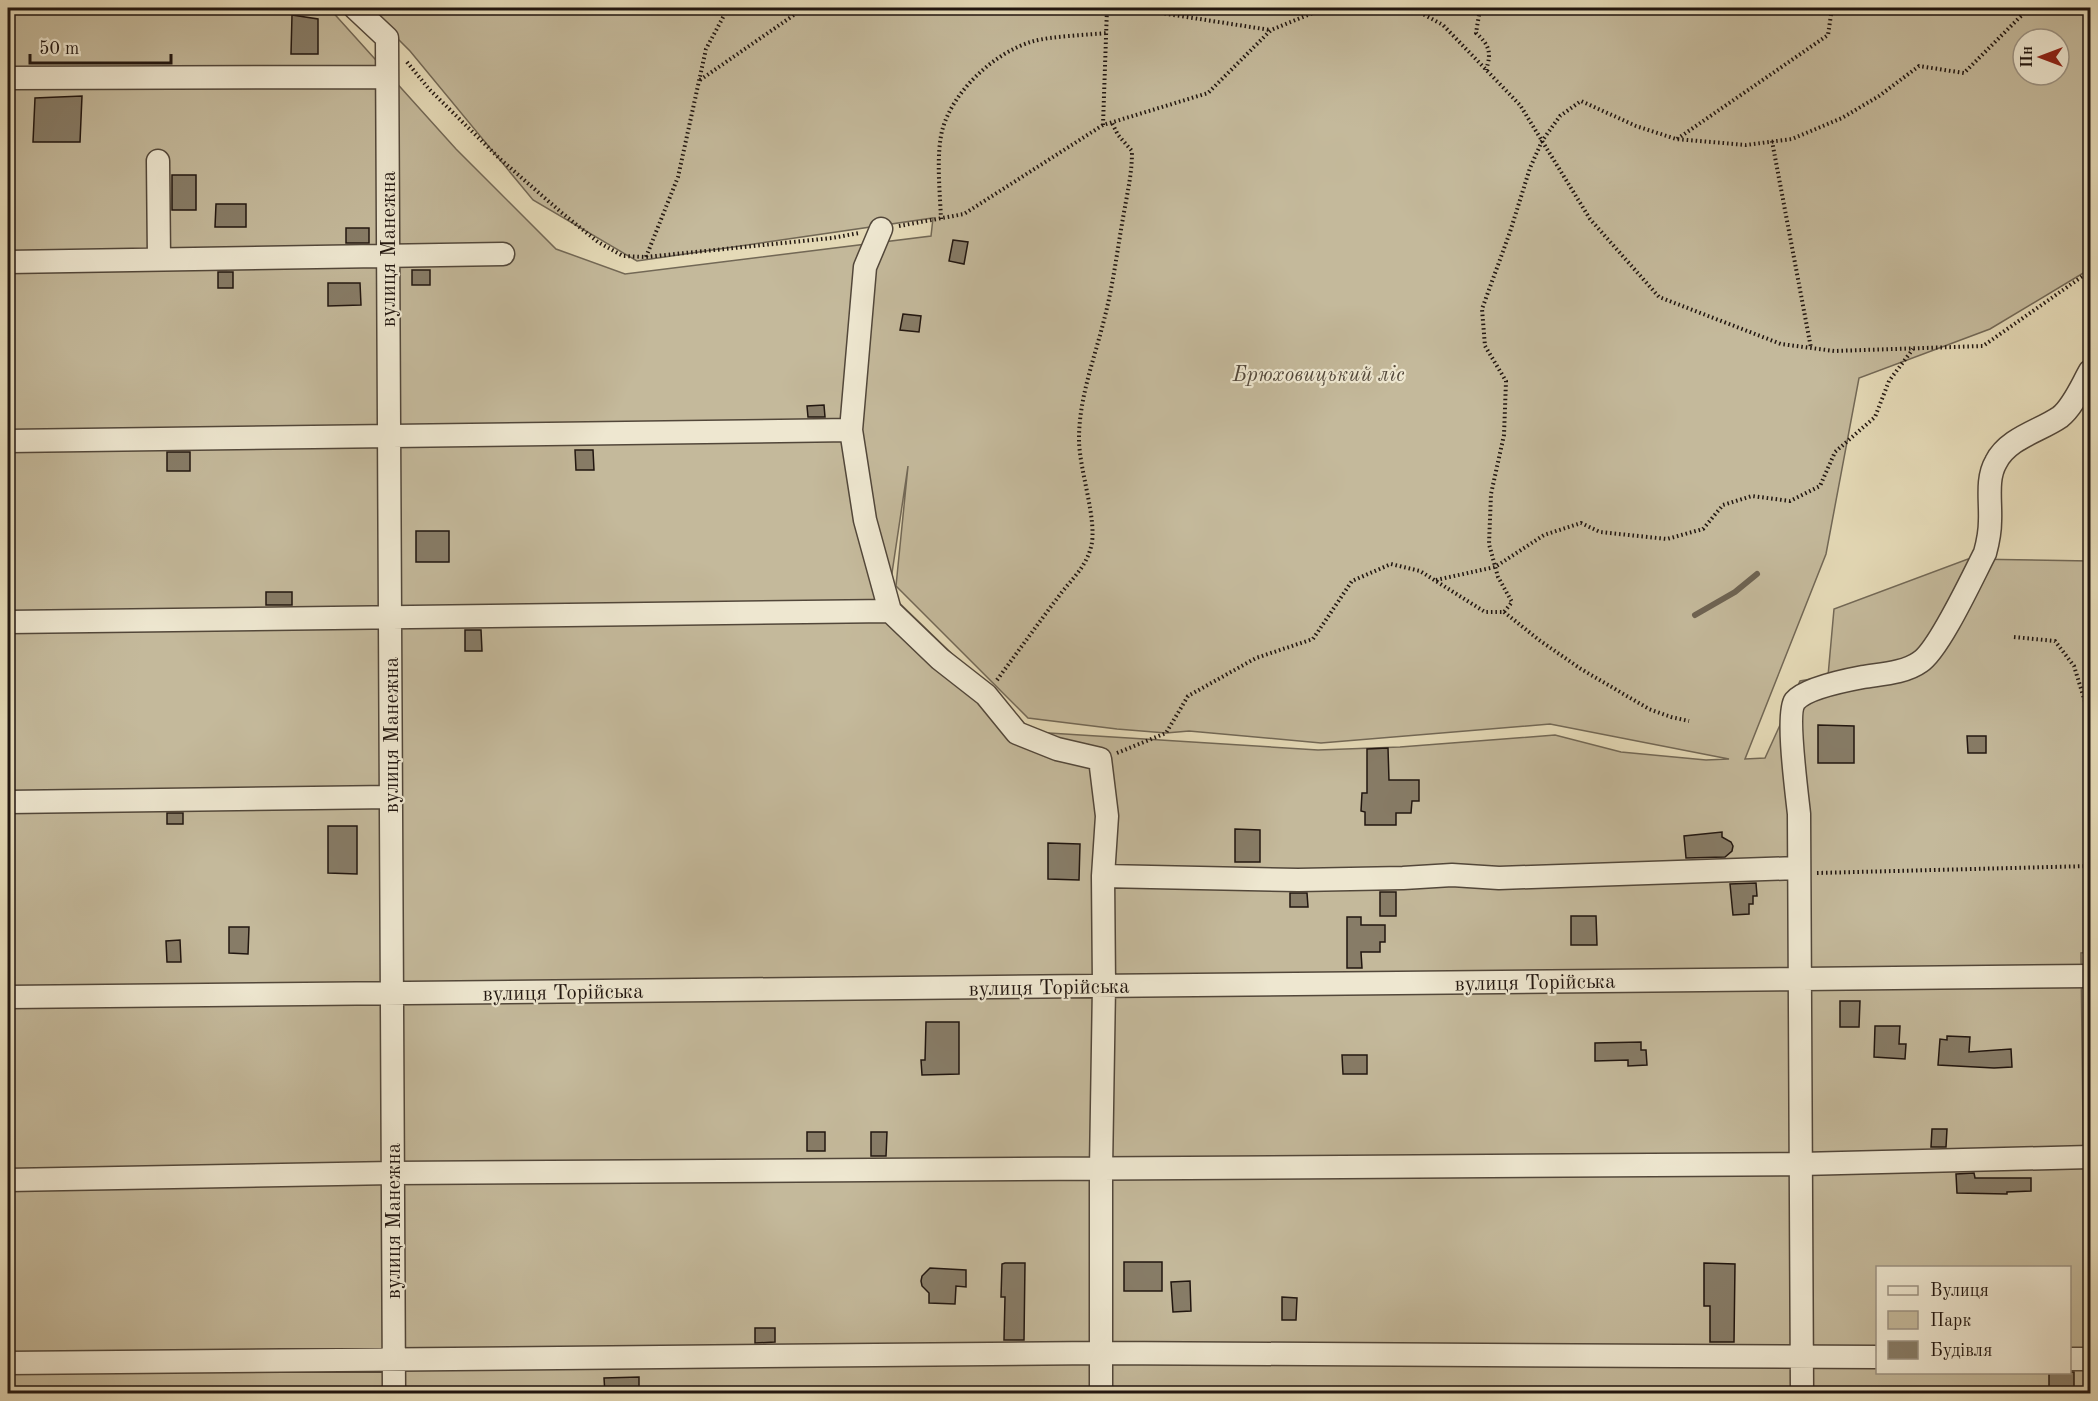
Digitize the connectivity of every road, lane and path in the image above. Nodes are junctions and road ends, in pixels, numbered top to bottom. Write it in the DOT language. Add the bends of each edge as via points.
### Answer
graph roads {
  1 [pos="355,8"];
  2 [pos="728,8"];
  3 [pos="804,8"];
  4 [pos="1107,8"];
  5 [pos="1129,8"];
  6 [pos="1325,8"];
  7 [pos="1412,8"];
  8 [pos="1490,8"];
  9 [pos="1832,8"];
  10 [pos="2029,8"];
  11 [pos="1270,30"];
  12 [pos="1107,33"];
  13 [pos="387,38"];
  14 [pos="1486,70"];
  15 [pos="387,77"];
  16 [pos="8,78"];
  17 [pos="699,80"];
  18 [pos="1112,123"];
  19 [pos="1103,125"];
  20 [pos="1676,139"];
  21 [pos="1542,141"];
  22 [pos="1772,141"];
  23 [pos="158,161"];
  24 [pos="940,219"];
  25 [pos="881,229"];
  26 [pos="502,254"];
  27 [pos="388,255"];
  28 [pos="646,257"];
  29 [pos="159,259"];
  30 [pos="8,262"];
  31 [pos="2091,271"];
  32 [pos="1811,348"];
  33 [pos="1914,349"];
  34 [pos="2091,371"];
  35 [pos="851,430"];
  36 [pos="389,437"];
  37 [pos="8,441"];
  38 [pos="1495,567"];
  39 [pos="1436,580"];
  40 [pos="890,611"];
  41 [pos="1504,612"];
  42 [pos="390,617"];
  43 [pos="8,622"];
  44 [pos="2014,637"];
  45 [pos="986,695"];
  46 [pos="2091,718"];
  47 [pos="1689,721"];
  48 [pos="1100,759"];
  49 [pos="391,797"];
  50 [pos="8,802"];
  51 [pos="2091,866"];
  52 [pos="1798,871"];
  53 [pos="1103,876"];
  54 [pos="2091,976"];
  55 [pos="1800,979"];
  56 [pos="1104,986"];
  57 [pos="392,993"];
  58 [pos="8,997"];
  59 [pos="2091,1157"];
  60 [pos="1801,1164"];
  61 [pos="1101,1169"];
  62 [pos="393,1173"];
  63 [pos="8,1180"];
  64 [pos="1101,1353"];
  65 [pos="1802,1356"];
  66 [pos="1876,1357"];
  67 [pos="394,1358"];
  68 [pos="2071,1359"];
  69 [pos="2091,1359"];
  70 [pos="8,1363"];
  71 [pos="394,1394"];
  72 [pos="1101,1394"];
  73 [pos="1802,1394"];
  1 -- 13 [label="street"];
  2 -- 17 [label="path" via="706,49"];
  3 -- 17 [label="path"];
  4 -- 12 [label="path"];
  5 -- 11 [label="path"];
  6 -- 11 [label="path"];
  7 -- 14 [label="path" via="1443,25"];
  8 -- 14 [label="path" via="1479,15 1476,33 1487,44 1490,59"];
  9 -- 20 [label="path" via="1828,35"];
  10 -- 22 [label="path" via="1964,73 1919,66 1842,118 1792,139"];
  11 -- 18 [label="path" via="1208,93"];
  12 -- 19 [label="path"];
  12 -- 24 [label="path" via="1034,41 1004,55 968,85 953,104 942,132"];
  13 -- 15 [label="street, вулиця Манежна"];
  13 -- 28 [label="path" via="429,89 562,213 623,256"];
  14 -- 21 [label="path" via="1520,105"];
  15 -- 16 [label="street"];
  15 -- 27 [label="street, вулиця Манежна"];
  17 -- 28 [label="path" via="678,177"];
  18 -- 19 [label="path"];
  18 -- 45 [label="path" via="1132,150 1132,174 1117,269 1082,405 1080,457 1092,546 1081,571"];
  19 -- 24 [label="path" via="964,214"];
  20 -- 21 [label="path" via="1581,101 1560,116"];
  20 -- 22 [label="path" via="1746,145"];
  21 -- 32 [label="path" via="1590,219 1659,297 1781,344"];
  21 -- 38 [label="path" via="1482,309 1485,346 1506,381 1504,435 1491,494 1489,544"];
  22 -- 32 [label="path"];
  23 -- 29 [label="street"];
  24 -- 25 [label="path"];
  25 -- 28 [label="path" via="832,238"];
  25 -- 35 [label="street" via="865,267"];
  26 -- 27 [label="street"];
  27 -- 29 [label="street"];
  27 -- 36 [label="street, вулиця Манежна"];
  29 -- 30 [label="street"];
  31 -- 33 [label="path" via="1983,346"];
  32 -- 33 [label="path"];
  33 -- 38 [label="path" via="1889,381 1875,417 1835,452 1820,486 1790,501 1752,496 1723,505 1703,529 1667,539 1600,532 1581,523 1544,535"];
  34 -- 52 [label="street" via="2061,416 2023,437 1996,462 1985,553 1926,658 1909,668 1814,690 1795,701 1791,720 1799,814"];
  35 -- 36 [label="street"];
  35 -- 40 [label="street" via="865,520"];
  36 -- 37 [label="street"];
  36 -- 42 [label="street, вулиця Манежна"];
  38 -- 39 [label="path"];
  38 -- 41 [label="path" via="1512,602"];
  39 -- 41 [label="path" via="1485,612"];
  39 -- 48 [label="path" via="1420,571 1391,564 1352,581 1312,639 1256,658 1188,696 1166,732"];
  40 -- 42 [label="street"];
  40 -- 45 [label="street" via="940,659"];
  41 -- 47 [label="path" via="1581,669 1649,709"];
  42 -- 43 [label="street"];
  42 -- 49 [label="street, вулиця Манежна"];
  44 -- 46 [label="path" via="2055,641 2074,666"];
  45 -- 48 [label="street" via="1017,733 1057,749"];
  48 -- 53 [label="street" via="1107,816"];
  49 -- 50 [label="street"];
  49 -- 57 [label="street, вулиця Манежна"];
  51 -- 52 [label="path"];
  52 -- 53 [label="street" via="1298,880"];
  52 -- 55 [label="street"];
  53 -- 56 [label="street"];
  54 -- 55 [label="street, вулиця Торійська"];
  55 -- 56 [label="street, вулиця Торійська"];
  55 -- 60 [label="street"];
  56 -- 57 [label="street, вулиця Торійська"];
  56 -- 61 [label="street"];
  57 -- 58 [label="street, вулиця Торійська"];
  57 -- 62 [label="street, вулиця Манежна"];
  59 -- 60 [label="street"];
  60 -- 61 [label="street"];
  60 -- 65 [label="street"];
  61 -- 62 [label="street"];
  61 -- 64 [label="street"];
  62 -- 63 [label="street"];
  62 -- 67 [label="street, вулиця Манежна"];
  64 -- 65 [label="street"];
  64 -- 67 [label="street"];
  64 -- 72 [label="street"];
  65 -- 66 [label="street"];
  65 -- 73 [label="street"];
  67 -- 70 [label="street"];
  67 -- 71 [label="street, вулиця Манежна"];
  68 -- 69 [label="street"];
}
